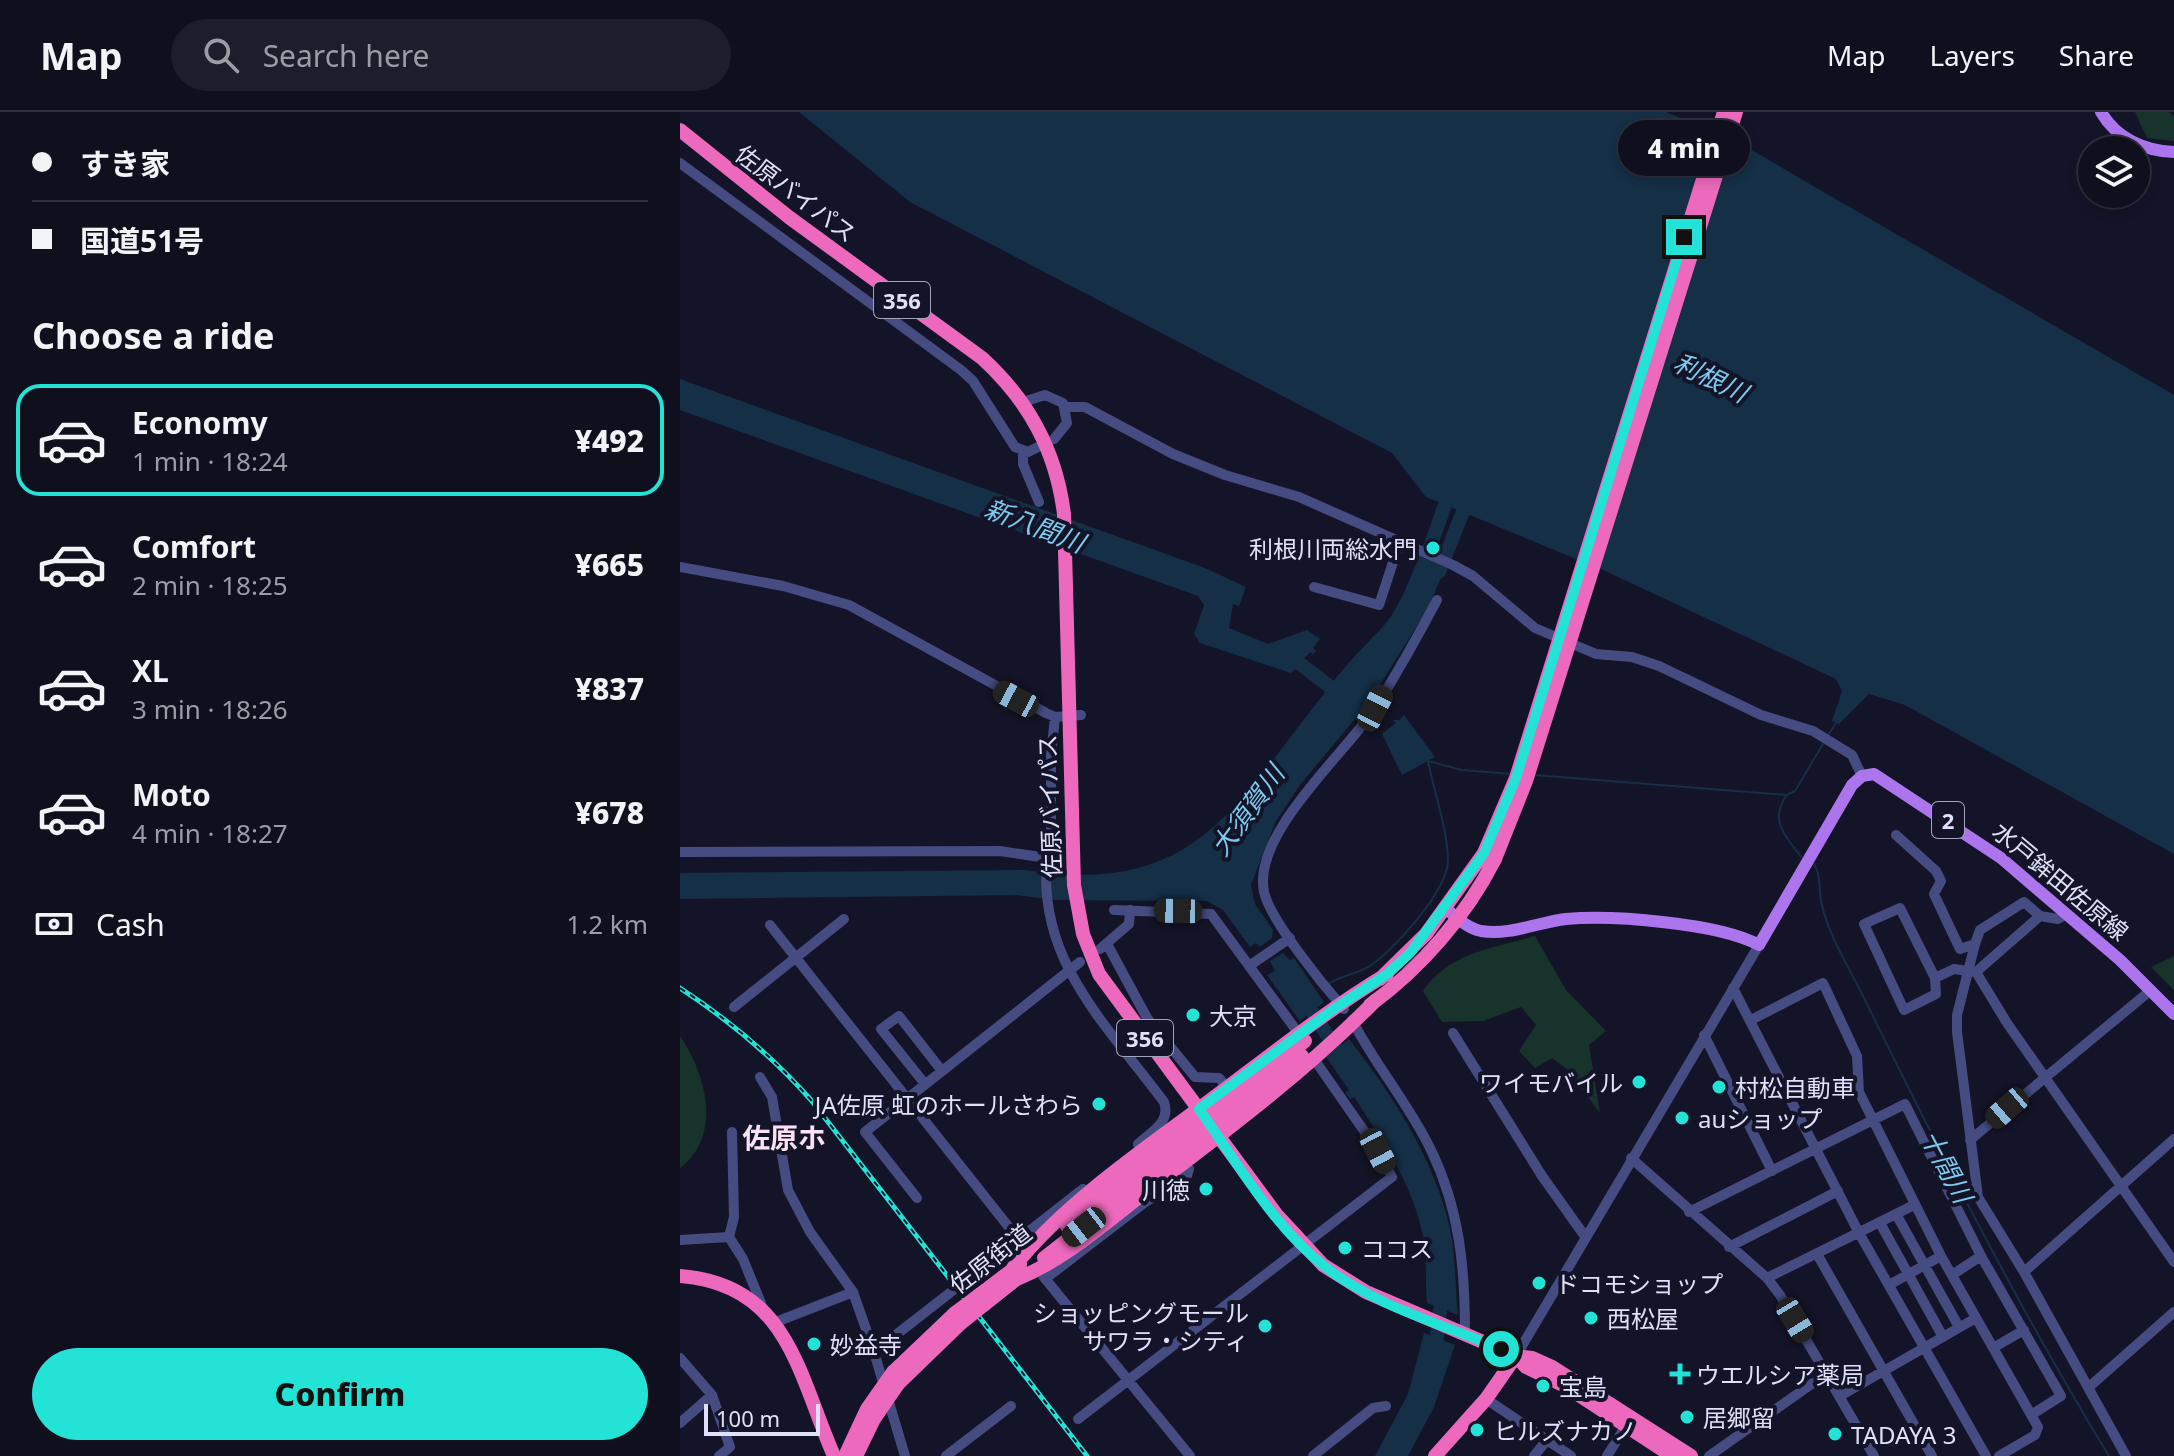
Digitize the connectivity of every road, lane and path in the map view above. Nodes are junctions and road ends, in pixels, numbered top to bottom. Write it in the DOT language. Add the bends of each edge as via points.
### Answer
graph roads {
  1 [pos="1724,112"];
  2 [pos="1736,112"];
  3 [pos="2102,114"];
  4 [pos="680,130"];
  5 [pos="2174,152"];
  6 [pos="680,163"];
  7 [pos="1023,402"];
  8 [pos="1065,407"];
  9 [pos="1054,439"];
  10 [pos="1038,447"];
  11 [pos="1023,452"];
  12 [pos="1039,502"];
  13 [pos="1400,541"];
  14 [pos="680,567"];
  15 [pos="1314,587"];
  16 [pos="1437,600"];
  17 [pos="1068,716"];
  18 [pos="1862,776"];
  19 [pos="1896,835"];
  20 [pos="680,852"];
  21 [pos="1489,856"];
  22 [pos="1047,861"];
  23 [pos="1114,910"];
  24 [pos="1130,910"];
  25 [pos="1451,913"];
  26 [pos="2067,914"];
  27 [pos="2040,916"];
  28 [pos="844,919"];
  29 [pos="770,925"];
  30 [pos="1290,938"];
  31 [pos="1975,944"];
  32 [pos="1759,945"];
  33 [pos="795,958"];
  34 [pos="1080,962"];
  35 [pos="1249,966"];
  36 [pos="1069,971"];
  37 [pos="1972,971"];
  38 [pos="1935,978"];
  39 [pos="1733,988"];
  40 [pos="2151,990"];
  41 [pos="734,1007"];
  42 [pos="2174,1014"];
  43 [pos="1344,1016"];
  44 [pos="1751,1020"];
  45 [pos="1453,1033"];
  46 [pos="1704,1035"];
  47 [pos="1158,1042"];
  48 [pos="1310,1043"];
  49 [pos="1134,1061"];
  50 [pos="942,1071"];
  51 [pos="2044,1076"];
  52 [pos="760,1077"];
  53 [pos="925,1084"];
  54 [pos="906,1099"];
  55 [pos="1229,1100"];
  56 [pos="1199,1109"];
  57 [pos="1873,1120"];
  58 [pos="732,1132"];
  59 [pos="1218,1136"];
  60 [pos="2174,1139"];
  61 [pos="1970,1140"];
  62 [pos="1141,1147"];
  63 [pos="1817,1149"];
  64 [pos="1631,1158"];
  65 [pos="1184,1163"];
  66 [pos="1772,1171"];
  67 [pos="2120,1186"];
  68 [pos="1838,1191"];
  69 [pos="917,1198"];
  70 [pos="1914,1205"];
  71 [pos="1689,1212"];
  72 [pos="1896,1214"];
  73 [pos="1880,1223"];
  74 [pos="1859,1233"];
  75 [pos="1584,1235"];
  76 [pos="729,1237"];
  77 [pos="1019,1239"];
  78 [pos="680,1240"];
  79 [pos="1303,1245"];
  80 [pos="1729,1247"];
  81 [pos="1817,1254"];
  82 [pos="1941,1256"];
  83 [pos="1981,1256"];
  84 [pos="2174,1262"];
  85 [pos="1925,1265"];
  86 [pos="2024,1272"];
  87 [pos="1015,1274"];
  88 [pos="1908,1274"];
  89 [pos="1952,1275"];
  90 [pos="680,1276"];
  91 [pos="1767,1278"];
  92 [pos="1889,1285"];
  93 [pos="853,1292"];
  94 [pos="763,1308"];
  95 [pos="2174,1312"];
  96 [pos="1976,1318"];
  97 [pos="776,1322"];
  98 [pos="1959,1327"];
  99 [pos="2024,1330"];
  100 [pos="1463,1333"];
  101 [pos="1943,1337"];
  102 [pos="1925,1347"];
  103 [pos="1993,1348"];
  104 [pos="874,1352"];
  105 [pos="1516,1356"];
  106 [pos="680,1358"];
  107 [pos="1883,1371"];
  108 [pos="895,1378"];
  109 [pos="1129,1380"];
  110 [pos="1813,1383"];
  111 [pos="2089,1387"];
  112 [pos="712,1395"];
  113 [pos="1840,1396"];
  114 [pos="1486,1399"];
  115 [pos="1011,1406"];
  116 [pos="1386,1406"];
  117 [pos="2031,1415"];
  118 [pos="1078,1419"];
  119 [pos="1629,1421"];
  120 [pos="680,1423"];
  121 [pos="1547,1440"];
  122 [pos="831,1453"];
  123 [pos="1441,1454"];
  124 [pos="719,1456"];
  125 [pos="845,1456"];
  126 [pos="856,1456"];
  127 [pos="905,1456"];
  128 [pos="946,1456"];
  129 [pos="1190,1456"];
  130 [pos="1313,1456"];
  131 [pos="1534,1456"];
  132 [pos="1571,1456"];
  133 [pos="1607,1456"];
  134 [pos="1672,1456"];
  135 [pos="1691,1456"];
  136 [pos="1709,1456"];
  137 [pos="1874,1456"];
  138 [pos="1932,1456"];
  139 [pos="1986,1456"];
  140 [pos="1999,1456"];
  141 [pos="2126,1456"];
  1 -- 21 [label="highway, bridge"];
  2 -- 21 [label="highway, bridge" via="1523,792"];
  3 -- 5 [label="main road" via="2121,137"];
  4 -- 7 [label="highway, 佐原バイパス / 356" via="982,358"];
  6 -- 11 [label="street" via="961,370"];
  7 -- 8 [label="street" via="1045,395"];
  7 -- 17 [label="highway, 佐原バイパス / 356" via="1055,467 1064,514"];
  8 -- 9 [label="street" via="1067,423"];
  8 -- 13 [label="street" via="1085,407 1173,454 1299,497"];
  10 -- 11 [label="street"];
  11 -- 12 [label="street"];
  13 -- 15 [label="street" via="1379,605"];
  13 -- 18 [label="street" via="1473,576 1535,628 1596,654 1659,666 1761,715 1813,731 1852,755"];
  14 -- 17 [label="street" via="783,586 849,605 1016,699"];
  16 -- 30 [label="street" via="1375,708 1304,794 1279,834 1264,876 1264,894"];
  17 -- 22 [label="street"];
  17 -- 47 [label="highway, 佐原バイパス / 356" via="1077,908 1099,974"];
  18 -- 26 [label="main road, 水戸鉾田佐原線 / 2" via="1881,777 1970,834"];
  18 -- 32 [label="main road" via="1844,796"];
  19 -- 31 [label="street" via="1936,871 1941,881 1934,894 1960,949"];
  20 -- 22 [label="street" via="1000,851"];
  21 -- 25 [label="highway"];
  22 -- 36 [label="street" via="1047,910"];
  23 -- 24 [label="street"];
  24 -- 35 [label="street" via="1211,914"];
  24 -- 47 [label="street" via="1129,924 1103,946"];
  25 -- 32 [label="main road" via="1473,928 1494,931 1562,920 1629,920 1740,936"];
  25 -- 43 [label="highway"];
  25 -- 43 [label="highway" via="1419,962 1376,1000"];
  26 -- 27 [label="street" via="2058,919"];
  26 -- 40 [label="main road, 水戸鉾田佐原線 / 2"];
  27 -- 31 [label="street" via="2024,902 1980,930"];
  27 -- 37 [label="street"];
  28 -- 33 [label="street"];
  29 -- 33 [label="street"];
  30 -- 35 [label="street"];
  30 -- 43 [label="street"];
  31 -- 37 [label="street"];
  32 -- 39 [label="street"];
  33 -- 41 [label="street"];
  33 -- 54 [label="street"];
  34 -- 36 [label="street"];
  35 -- 48 [label="street"];
  36 -- 49 [label="street"];
  36 -- 50 [label="street"];
  37 -- 38 [label="street" via="1954,969"];
  37 -- 51 [label="street"];
  37 -- 61 [label="street" via="1957,1024"];
  38 -- 38 [label="street" via="1900,908 1864,924 1904,1010 1936,994"];
  39 -- 44 [label="street"];
  39 -- 46 [label="street"];
  40 -- 42 [label="main road, 水戸鉾田佐原線 / 2"];
  40 -- 51 [label="street"];
  43 -- 48 [label="highway"];
  43 -- 48 [label="highway"];
  43 -- 100 [label="street" via="1431,1149 1450,1197 1465,1279"];
  44 -- 57 [label="street" via="1823,983 1857,1056 1859,1092"];
  44 -- 63 [label="street"];
  45 -- 75 [label="street"];
  46 -- 64 [label="street"];
  46 -- 66 [label="street"];
  47 -- 49 [label="street"];
  47 -- 55 [label="street" via="1195,1077 1219,1078"];
  47 -- 56 [label="highway, 佐原バイパス / 356"];
  48 -- 55 [label="highway, 佐原街道"];
  48 -- 55 [label="highway"];
  48 -- 59 [label="highway"];
  48 -- 79 [label="street" via="1392,1177"];
  49 -- 62 [label="street" via="1167,1111"];
  50 -- 53 [label="street"];
  50 -- 53 [label="street" via="899,1016 881,1029"];
  51 -- 61 [label="street"];
  51 -- 67 [label="street"];
  52 -- 93 [label="street" via="772,1097 788,1190 810,1232"];
  53 -- 54 [label="street"];
  54 -- 69 [label="street" via="865,1132"];
  54 -- 77 [label="street"];
  55 -- 56 [label="highway"];
  55 -- 87 [label="highway, 佐原街道, bridge" via="1192,1136"];
  56 -- 59 [label="highway, 佐原バイパス / 356"];
  56 -- 62 [label="highway"];
  57 -- 63 [label="street"];
  57 -- 70 [label="street"];
  57 -- 83 [label="street" via="1905,1104"];
  58 -- 76 [label="street" via="734,1206"];
  59 -- 65 [label="highway"];
  59 -- 79 [label="highway, 佐原バイパス / 356"];
  60 -- 67 [label="street"];
  61 -- 86 [label="street" via="1978,1197"];
  62 -- 77 [label="street"];
  62 -- 87 [label="highway" via="1032,1244"];
  63 -- 66 [label="street"];
  63 -- 68 [label="street"];
  64 -- 71 [label="street"];
  64 -- 75 [label="street"];
  65 -- 87 [label="highway" via="1050,1266"];
  65 -- 109 [label="street" via="1187,1176 1044,1278"];
  66 -- 71 [label="street"];
  67 -- 84 [label="street"];
  67 -- 86 [label="street"];
  68 -- 74 [label="street"];
  68 -- 80 [label="street"];
  70 -- 72 [label="street"];
  70 -- 82 [label="street"];
  71 -- 80 [label="street"];
  72 -- 73 [label="street"];
  72 -- 85 [label="street"];
  73 -- 74 [label="street"];
  73 -- 88 [label="street"];
  74 -- 81 [label="street"];
  74 -- 92 [label="street"];
  75 -- 105 [label="street"];
  76 -- 78 [label="street"];
  76 -- 94 [label="street"];
  77 -- 104 [label="street"];
  79 -- 100 [label="highway, 佐原バイパス / 356" via="1340,1277"];
  79 -- 109 [label="street"];
  80 -- 91 [label="street"];
  81 -- 91 [label="street"];
  81 -- 107 [label="street"];
  82 -- 85 [label="street"];
  82 -- 89 [label="street"];
  83 -- 89 [label="street"];
  83 -- 99 [label="street"];
  85 -- 88 [label="street"];
  85 -- 98 [label="street"];
  86 -- 111 [label="street"];
  87 -- 108 [label="highway, 佐原街道, bridge" via="958,1318"];
  88 -- 92 [label="street"];
  88 -- 101 [label="street"];
  89 -- 96 [label="street"];
  90 -- 94 [label="highway" via="719,1283"];
  91 -- 113 [label="street"];
  92 -- 102 [label="street"];
  93 -- 97 [label="street"];
  93 -- 104 [label="street"];
  94 -- 97 [label="highway"];
  95 -- 111 [label="street"];
  96 -- 98 [label="street"];
  96 -- 103 [label="street"];
  97 -- 122 [label="highway"];
  98 -- 101 [label="street"];
  99 -- 103 [label="street"];
  99 -- 117 [label="street" via="2061,1396"];
  100 -- 105 [label="highway, 佐原バイパス / 356"];
  101 -- 102 [label="street"];
  102 -- 107 [label="street"];
  102 -- 139 [label="street"];
  103 -- 117 [label="street"];
  104 -- 127 [label="street"];
  105 -- 114 [label="highway"];
  105 -- 119 [label="highway, 356" via="1552,1367"];
  106 -- 112 [label="street"];
  107 -- 113 [label="street"];
  107 -- 138 [label="street"];
  108 -- 125 [label="highway, 佐原街道, bridge" via="867,1409"];
  108 -- 126 [label="highway, 佐原街道, bridge"];
  109 -- 118 [label="street"];
  109 -- 129 [label="street"];
  110 -- 136 [label="street"];
  111 -- 141 [label="street"];
  112 -- 120 [label="street"];
  112 -- 124 [label="street" via="730,1447"];
  113 -- 137 [label="street"];
  114 -- 121 [label="street"];
  114 -- 123 [label="highway"];
  115 -- 128 [label="street"];
  116 -- 130 [label="street" via="1373,1408"];
  117 -- 140 [label="street" via="2038,1427 2035,1435"];
  119 -- 133 [label="street"];
  119 -- 134 [label="highway, 356"];
  119 -- 135 [label="highway, 356"];
  121 -- 131 [label="street"];
  121 -- 132 [label="street"];
}
